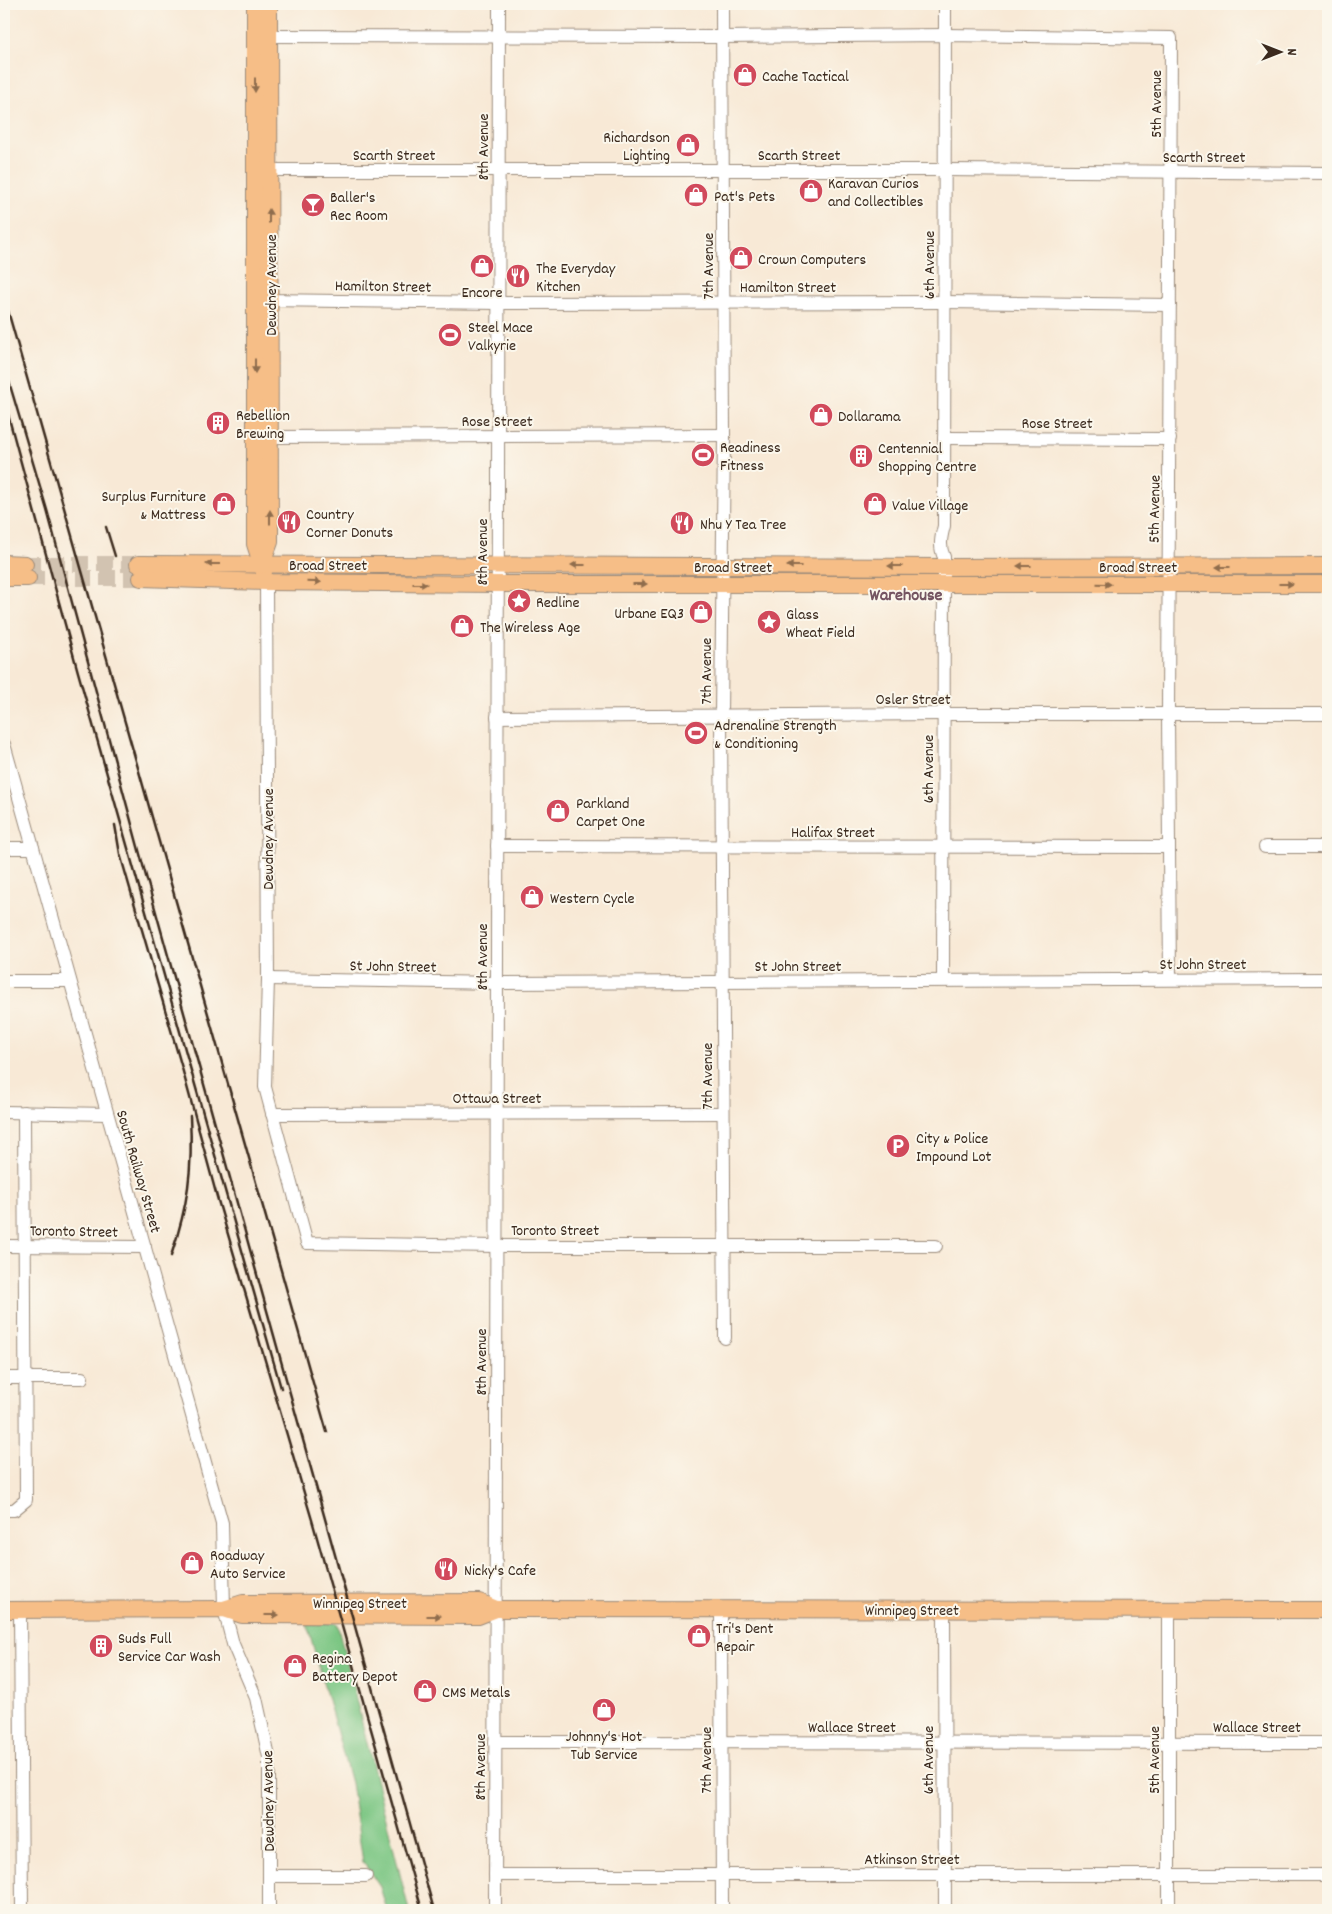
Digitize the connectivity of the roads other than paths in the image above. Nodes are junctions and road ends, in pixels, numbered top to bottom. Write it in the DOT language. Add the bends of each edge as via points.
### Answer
graph roads {
  1 [pos="255,4"];
  2 [pos="269,4"];
  3 [pos="499,4"];
  4 [pos="722,4"];
  5 [pos="945,4"];
  6 [pos="945,35"];
  7 [pos="262,36"];
  8 [pos="498,37"];
  9 [pos="722,37"];
  10 [pos="269,170"];
  11 [pos="498,170"];
  12 [pos="723,170"];
  13 [pos="944,170"];
  14 [pos="1171,172"];
  15 [pos="1328,173"];
  16 [pos="262,300"];
  17 [pos="723,302"];
  18 [pos="944,302"];
  19 [pos="498,303"];
  20 [pos="1170,305"];
  21 [pos="724,435"];
  22 [pos="498,436"];
  23 [pos="270,437"];
  24 [pos="944,438"];
  25 [pos="1170,439"];
  26 [pos="4,563"];
  27 [pos="262,564"];
  28 [pos="498,564"];
  29 [pos="722,566"];
  30 [pos="1328,566"];
  31 [pos="1169,567"];
  32 [pos="944,569"];
  33 [pos="4,578"];
  34 [pos="266,582"];
  35 [pos="498,584"];
  36 [pos="722,584"];
  37 [pos="1328,584"];
  38 [pos="1169,585"];
  39 [pos="943,714"];
  40 [pos="1168,714"];
  41 [pos="1328,714"];
  42 [pos="721,716"];
  43 [pos="497,717"];
  44 [pos="4,744"];
  45 [pos="497,846"];
  46 [pos="722,846"];
  47 [pos="1169,847"];
  48 [pos="1264,847"];
  49 [pos="1328,847"];
  50 [pos="4,848"];
  51 [pos="33,848"];
  52 [pos="943,848"];
  53 [pos="268,979"];
  54 [pos="1170,979"];
  55 [pos="1328,979"];
  56 [pos="943,980"];
  57 [pos="4,981"];
  58 [pos="69,981"];
  59 [pos="722,982"];
  60 [pos="497,983"];
  61 [pos="4,1112"];
  62 [pos="24,1112"];
  63 [pos="497,1113"];
  64 [pos="722,1113"];
  65 [pos="107,1114"];
  66 [pos="272,1114"];
  67 [pos="4,1246"];
  68 [pos="25,1246"];
  69 [pos="496,1246"];
  70 [pos="723,1246"];
  71 [pos="936,1246"];
  72 [pos="145,1247"];
  73 [pos="725,1338"];
  74 [pos="4,1378"];
  75 [pos="25,1378"];
  76 [pos="82,1378"];
  77 [pos="9,1510"];
  78 [pos="224,1609"];
  79 [pos="721,1609"];
  80 [pos="1169,1609"];
  81 [pos="12,1610"];
  82 [pos="496,1610"];
  83 [pos="944,1610"];
  84 [pos="1328,1610"];
  85 [pos="496,1742"];
  86 [pos="721,1742"];
  87 [pos="944,1742"];
  88 [pos="1169,1742"];
  89 [pos="1328,1743"];
  90 [pos="944,1874"];
  91 [pos="495,1875"];
  92 [pos="721,1875"];
  93 [pos="1328,1875"];
  94 [pos="269,1876"];
  95 [pos="366,1876"];
  96 [pos="1169,1876"];
  97 [pos="22,1910"];
  98 [pos="269,1910"];
  99 [pos="495,1910"];
  100 [pos="722,1910"];
  101 [pos="945,1910"];
  102 [pos="1169,1910"];
  1 -- 7 [label="main road, Dewdney Avenue"];
  2 -- 7 [label="main road, Dewdney Avenue"];
  3 -- 8 [label="street, 8th Avenue"];
  4 -- 9 [label="street, 7th Avenue"];
  5 -- 6 [label="street, 6th Avenue"];
  6 -- 9 [label="street"];
  6 -- 13 [label="street, 6th Avenue"];
  6 -- 14 [label="street, 5th Avenue" via="1171,38"];
  7 -- 8 [label="street"];
  7 -- 10 [label="main road, Dewdney Avenue"];
  7 -- 16 [label="main road, Dewdney Avenue, one-way"];
  8 -- 9 [label="street"];
  8 -- 11 [label="street, 8th Avenue"];
  9 -- 12 [label="street, 7th Avenue"];
  10 -- 11 [label="street, Scarth Street"];
  16 -- 10 [label="main road, Dewdney Avenue, one-way"];
  11 -- 12 [label="street, Scarth Street"];
  11 -- 19 [label="street, 8th Avenue"];
  12 -- 13 [label="street, Scarth Street"];
  12 -- 17 [label="street, 7th Avenue"];
  13 -- 14 [label="street, Scarth Street"];
  13 -- 18 [label="street, 6th Avenue"];
  14 -- 15 [label="street, Scarth Street"];
  14 -- 20 [label="street, 5th Avenue"];
  16 -- 19 [label="street, Hamilton Street"];
  16 -- 23 [label="main road, Dewdney Avenue"];
  16 -- 27 [label="main road, Dewdney Avenue, one-way" via="255,544"];
  17 -- 18 [label="street, Hamilton Street"];
  17 -- 19 [label="street, Hamilton Street"];
  17 -- 21 [label="street, 7th Avenue"];
  18 -- 20 [label="street, Hamilton Street"];
  18 -- 24 [label="street, 6th Avenue"];
  19 -- 22 [label="street, 8th Avenue"];
  20 -- 25 [label="street, 5th Avenue"];
  21 -- 22 [label="street, Rose Street"];
  21 -- 29 [label="street, 7th Avenue"];
  22 -- 23 [label="street, Rose Street"];
  22 -- 28 [label="street, 8th Avenue"];
  27 -- 23 [label="main road, Dewdney Avenue, one-way" via="270,542"];
  24 -- 25 [label="street, Rose Street"];
  24 -- 32 [label="street, 6th Avenue" via="944,526 948,536"];
  25 -- 31 [label="street, 5th Avenue"];
  26 -- 33 [label="main road" via="27,571"];
  27 -- 28 [label="main road, Broad Street"];
  27 -- 34 [label="main road, Dewdney Avenue"];
  27 -- 34 [label="main road, Broad Street, one-way" via="140,571"];
  29 -- 28 [label="main road, Broad Street, one-way"];
  28 -- 35 [label="street, 8th Avenue"];
  32 -- 29 [label="main road, Broad Street, one-way"];
  29 -- 36 [label="street, 7th Avenue"];
  30 -- 31 [label="main road, Broad Street, one-way"];
  31 -- 32 [label="main road, Broad Street, one-way"];
  31 -- 38 [label="street, 5th Avenue"];
  32 -- 36 [label="main road, Broad Street"];
  32 -- 38 [label="main road, Broad Street, one-way"];
  32 -- 39 [label="street, 6th Avenue"];
  34 -- 35 [label="main road, Broad Street, one-way"];
  34 -- 53 [label="street, Dewdney Avenue"];
  35 -- 36 [label="main road, Broad Street, one-way"];
  35 -- 43 [label="street, 8th Avenue"];
  36 -- 42 [label="street, 7th Avenue"];
  38 -- 37 [label="main road, Broad Street, one-way"];
  38 -- 40 [label="street, 5th Avenue"];
  39 -- 40 [label="street, Osler Street"];
  39 -- 42 [label="street, Osler Street"];
  39 -- 52 [label="street, 6th Avenue"];
  40 -- 41 [label="street, Osler Street"];
  40 -- 47 [label="street, 5th Avenue"];
  42 -- 43 [label="street, Osler Street"];
  42 -- 46 [label="street, 7th Avenue"];
  43 -- 45 [label="street, 8th Avenue"];
  44 -- 51 [label="street, South Railway Street"];
  45 -- 46 [label="street, Halifax Street"];
  45 -- 60 [label="street, 8th Avenue"];
  46 -- 52 [label="street, Halifax Street"];
  46 -- 59 [label="street, 7th Avenue"];
  47 -- 52 [label="street, Halifax Street"];
  47 -- 54 [label="street, 5th Avenue"];
  48 -- 49 [label="street"];
  50 -- 51 [label="street"];
  51 -- 58 [label="street, South Railway Street"];
  52 -- 56 [label="street, 6th Avenue"];
  53 -- 60 [label="street, St John Street"];
  53 -- 66 [label="street, Dewdney Avenue" via="265,1086"];
  54 -- 55 [label="street, St John Street"];
  54 -- 56 [label="street, St John Street"];
  56 -- 59 [label="street, St John Street"];
  57 -- 58 [label="street"];
  58 -- 65 [label="street, South Railway Street"];
  59 -- 60 [label="street, St John Street"];
  59 -- 64 [label="street, 7th Avenue"];
  60 -- 63 [label="street, 8th Avenue"];
  61 -- 62 [label="street"];
  62 -- 65 [label="street"];
  62 -- 68 [label="street"];
  63 -- 64 [label="street, Ottawa Street"];
  63 -- 66 [label="street, Ottawa Street"];
  63 -- 69 [label="street, 8th Avenue"];
  64 -- 70 [label="street, 7th Avenue"];
  65 -- 72 [label="street, South Railway Street"];
  66 -- 69 [label="street, Toronto Street" via="307,1243"];
  67 -- 68 [label="street, Toronto Street"];
  68 -- 72 [label="street, Toronto Street"];
  68 -- 75 [label="street"];
  69 -- 70 [label="street, Toronto Street"];
  69 -- 82 [label="street, 8th Avenue"];
  70 -- 71 [label="street, Toronto Street"];
  70 -- 73 [label="street, 7th Avenue"];
  72 -- 78 [label="street, South Railway Street" via="222,1523"];
  74 -- 75 [label="street"];
  75 -- 76 [label="street"];
  75 -- 77 [label="street" via="26,1500"];
  78 -- 81 [label="main road, Winnipeg Street"];
  78 -- 82 [label="main road, Winnipeg Street" via="243,1602 479,1602"];
  78 -- 94 [label="street, Dewdney Avenue" via="233,1644 256,1698 267,1749"];
  79 -- 82 [label="main road, Winnipeg Street"];
  79 -- 83 [label="main road, Winnipeg Street"];
  79 -- 86 [label="street, 7th Avenue"];
  80 -- 83 [label="main road, Winnipeg Street"];
  80 -- 84 [label="main road, Winnipeg Street"];
  80 -- 88 [label="street, 5th Avenue"];
  81 -- 97 [label="street"];
  82 -- 85 [label="street, 8th Avenue"];
  83 -- 87 [label="street, 6th Avenue"];
  85 -- 86 [label="street, Wallace Street"];
  85 -- 91 [label="street, 8th Avenue"];
  86 -- 87 [label="street, Wallace Street"];
  86 -- 92 [label="street, 7th Avenue"];
  87 -- 88 [label="street, Wallace Street"];
  87 -- 90 [label="street, 6th Avenue"];
  88 -- 89 [label="street, Wallace Street"];
  88 -- 96 [label="street, 5th Avenue"];
  90 -- 92 [label="street, Atkinson Street"];
  90 -- 96 [label="street, Atkinson Street"];
  90 -- 101 [label="street, 6th Avenue"];
  91 -- 92 [label="street, Atkinson Street"];
  91 -- 99 [label="street, 8th Avenue"];
  92 -- 100 [label="street, 7th Avenue"];
  93 -- 96 [label="street, Atkinson Street"];
  94 -- 95 [label="street"];
  94 -- 98 [label="street, Dewdney Avenue"];
  96 -- 102 [label="street, 5th Avenue"];
}
